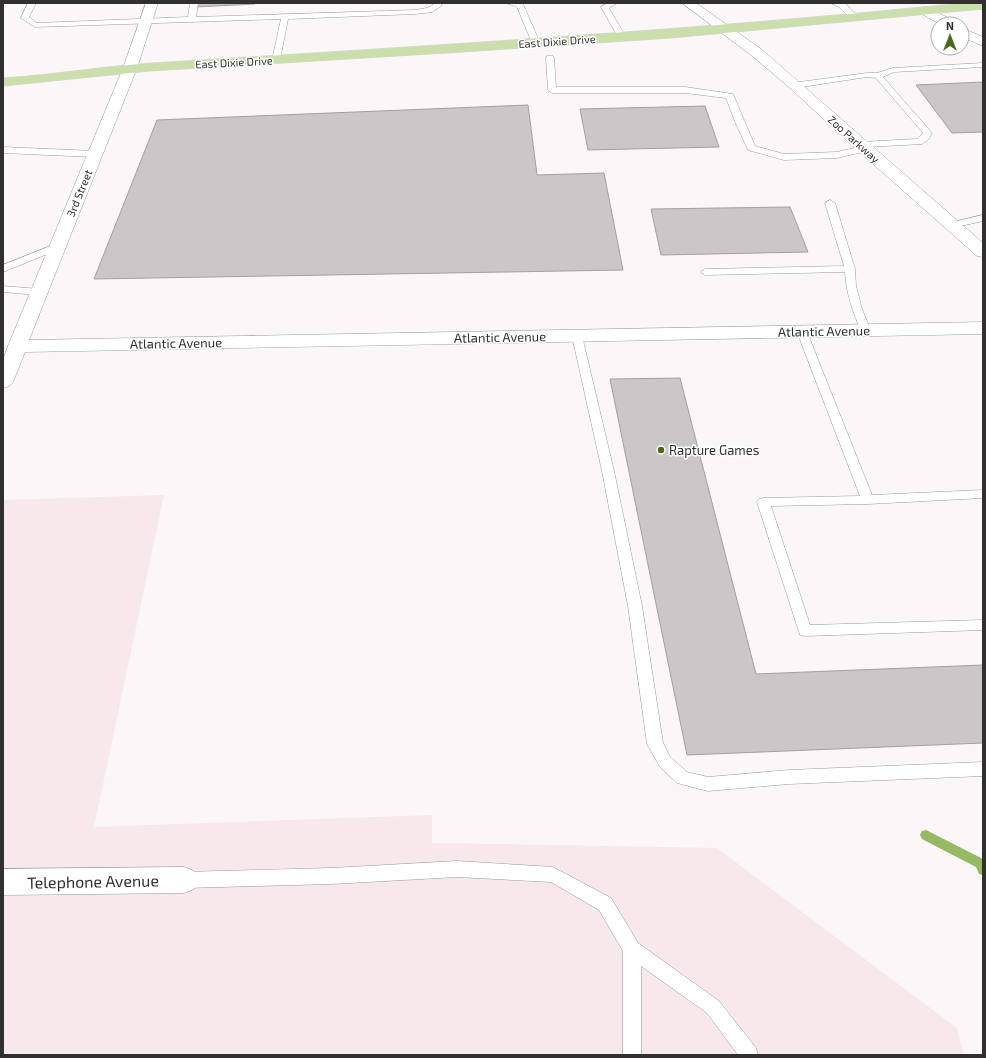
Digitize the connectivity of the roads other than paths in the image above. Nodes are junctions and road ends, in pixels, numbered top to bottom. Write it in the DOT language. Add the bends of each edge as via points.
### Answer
graph roads {
  1 [pos="32,3"];
  2 [pos="152,3"];
  3 [pos="194,3"];
  4 [pos="437,3"];
  5 [pos="510,3"];
  6 [pos="613,3"];
  7 [pos="688,3"];
  8 [pos="840,4"];
  9 [pos="980,4"];
  10 [pos="927,11"];
  11 [pos="935,16"];
  12 [pos="286,17"];
  13 [pos="855,18"];
  14 [pos="192,20"];
  15 [pos="146,21"];
  16 [pos="724,28"];
  17 [pos="970,36"];
  18 [pos="622,37"];
  19 [pos="536,42"];
  20 [pos="983,42"];
  21 [pos="550,58"];
  22 [pos="276,60"];
  23 [pos="983,65"];
  24 [pos="41,66"];
  25 [pos="130,68"];
  26 [pos="878,76"];
  27 [pos="3,82"];
  28 [pos="795,85"];
  29 [pos="862,147"];
  30 [pos="3,150"];
  31 [pos="95,154"];
  32 [pos="830,203"];
  33 [pos="983,218"];
  34 [pos="952,225"];
  35 [pos="58,246"];
  36 [pos="983,252"];
  37 [pos="3,269"];
  38 [pos="850,269"];
  39 [pos="705,272"];
  40 [pos="3,289"];
  41 [pos="39,292"];
  42 [pos="983,328"];
  43 [pos="866,330"];
  44 [pos="802,332"];
  45 [pos="577,336"];
  46 [pos="17,346"];
  47 [pos="3,382"];
  48 [pos="983,494"];
  49 [pos="868,500"];
  50 [pos="983,625"];
  51 [pos="983,769"];
  52 [pos="184,880"];
  53 [pos="3,882"];
  54 [pos="632,949"];
  55 [pos="632,1055"];
  56 [pos="749,1055"];
  1 -- 15 [label="lane" via="25,18 35,25"];
  2 -- 15 [label="street, 3rd Street"];
  3 -- 14 [label="lane"];
  4 -- 12 [label="lane" via="437,6 429,10 415,12"];
  5 -- 19 [label="lane" via="520,6"];
  6 -- 18 [label="lane" via="605,7"];
  7 -- 16 [label="street, Zoo Parkway"];
  8 -- 13 [label="lane"];
  9 -- 10 [label="main road, East Dixie Drive"];
  10 -- 11 [label="street"];
  10 -- 13 [label="main road, East Dixie Drive"];
  12 -- 14 [label="lane"];
  12 -- 22 [label="lane"];
  13 -- 16 [label="main road, East Dixie Drive"];
  14 -- 15 [label="lane"];
  15 -- 25 [label="street, 3rd Street"];
  16 -- 18 [label="main road, East Dixie Drive"];
  16 -- 28 [label="street, Zoo Parkway"];
  17 -- 20 [label="street"];
  18 -- 19 [label="main road, East Dixie Drive"];
  19 -- 22 [label="main road, East Dixie Drive"];
  21 -- 29 [label="lane" via="552,90 685,90 730,96 751,148 784,157 837,155"];
  22 -- 25 [label="main road, East Dixie Drive"];
  23 -- 26 [label="lane" via="893,70"];
  24 -- 25 [label="main road, East Dixie Drive"];
  25 -- 27 [label="main road, East Dixie Drive"];
  25 -- 31 [label="street, 3rd Street"];
  26 -- 28 [label="lane" via="867,74"];
  26 -- 29 [label="lane" via="928,133 919,142"];
  28 -- 29 [label="street, Zoo Parkway"];
  29 -- 34 [label="street, Zoo Parkway"];
  30 -- 31 [label="lane"];
  31 -- 35 [label="street, 3rd Street"];
  32 -- 38 [label="lane"];
  33 -- 34 [label="lane"];
  34 -- 36 [label="street, Zoo Parkway"];
  35 -- 37 [label="lane"];
  35 -- 41 [label="street, 3rd Street"];
  38 -- 39 [label="lane"];
  38 -- 43 [label="lane" via="857,309"];
  40 -- 41 [label="lane"];
  41 -- 46 [label="street, 3rd Street"];
  42 -- 43 [label="street, Atlantic Avenue"];
  43 -- 44 [label="street, Atlantic Avenue"];
  44 -- 45 [label="street, Atlantic Avenue"];
  44 -- 49 [label="lane"];
  45 -- 46 [label="street, Atlantic Avenue"];
  45 -- 51 [label="lane" via="635,606 655,744 665,762 683,778 708,784 789,777"];
  46 -- 47 [label="street, 3rd Street"];
  48 -- 49 [label="lane"];
  49 -- 50 [label="lane" via="763,502 805,631"];
  52 -- 53 [label="street, Telephone Avenue"];
  52 -- 54 [label="lane" via="457,869 553,875 605,904"];
  54 -- 55 [label="lane"];
  54 -- 56 [label="lane" via="713,1007"];
}
